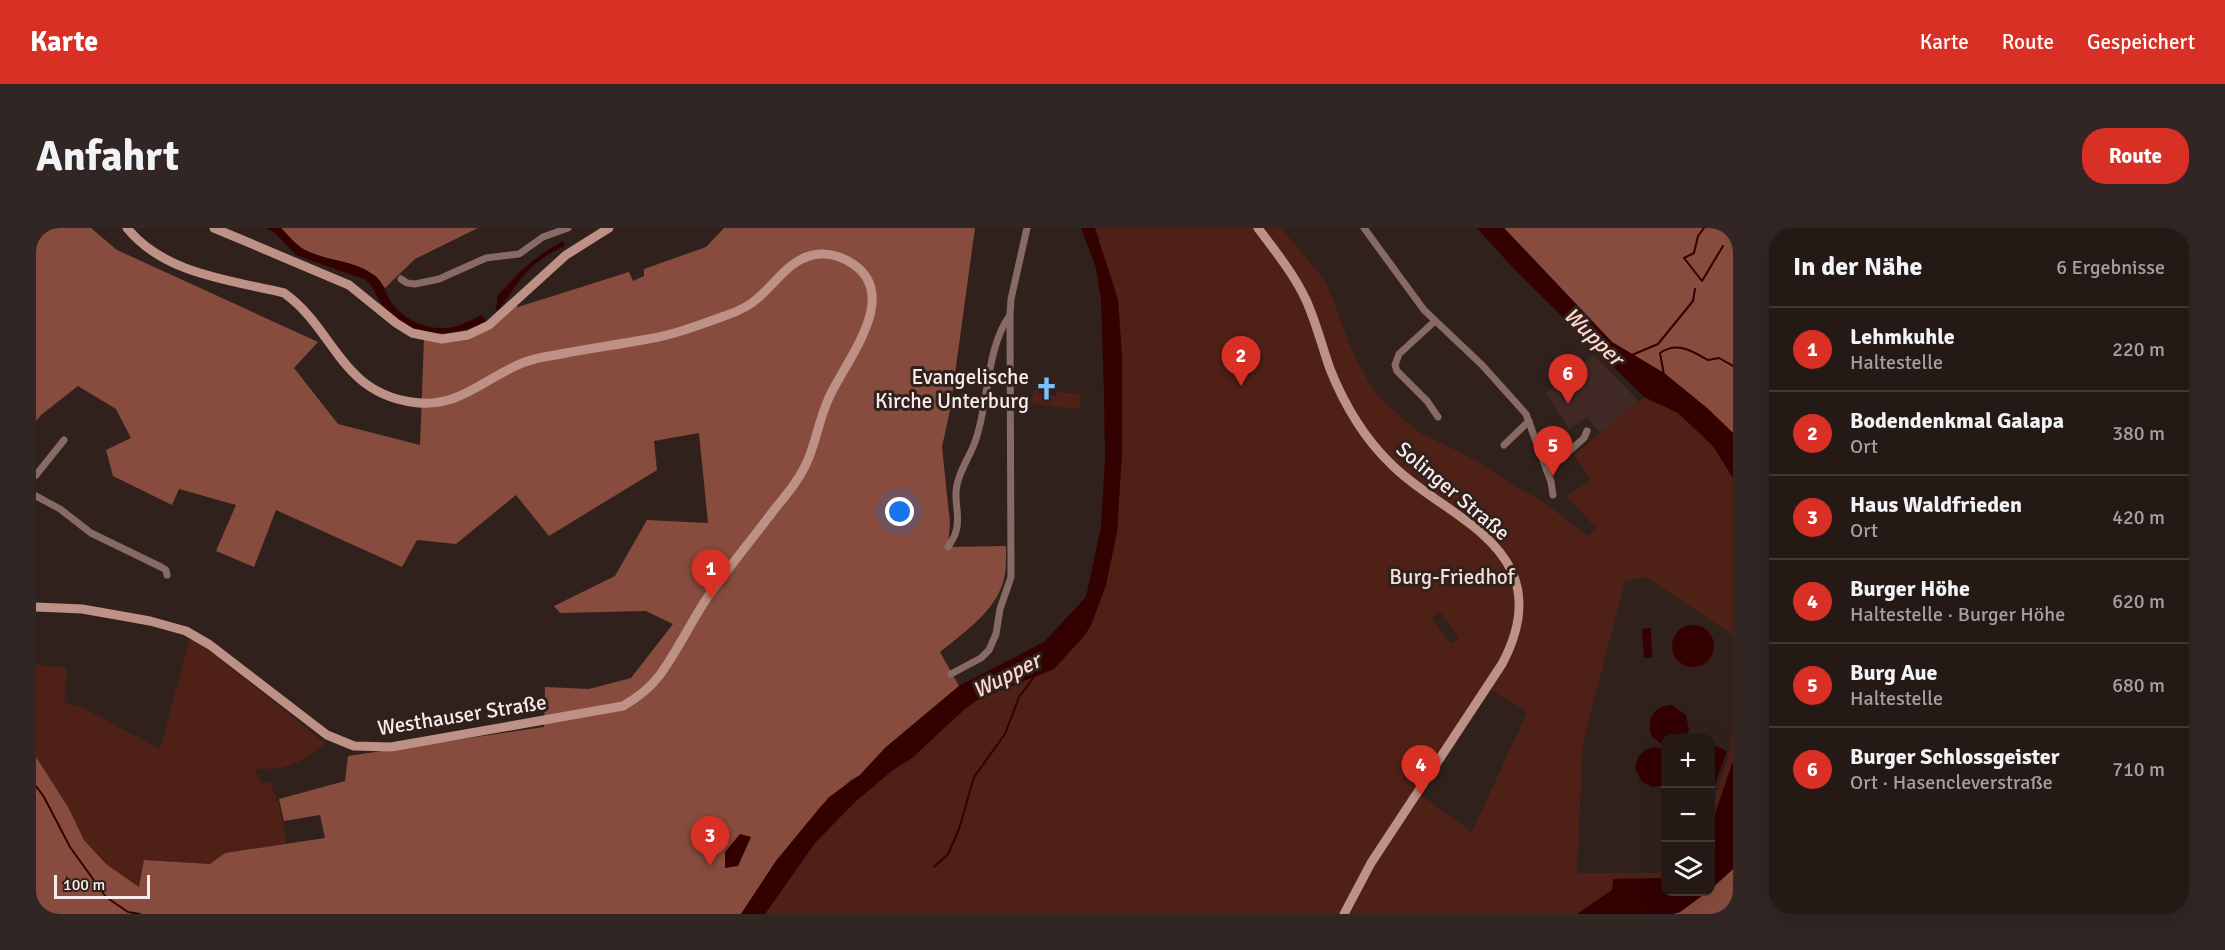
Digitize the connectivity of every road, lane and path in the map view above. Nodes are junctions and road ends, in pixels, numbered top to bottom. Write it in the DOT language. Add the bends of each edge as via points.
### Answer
graph roads {
  1 [pos="127,228"];
  2 [pos="214,228"];
  3 [pos="568,228"];
  4 [pos="609,228"];
  5 [pos="1027,228"];
  6 [pos="1258,228"];
  7 [pos="1364,228"];
  8 [pos="400,279"];
  9 [pos="1010,315"];
  10 [pos="1435,321"];
  11 [pos="1438,417"];
  12 [pos="1529,421"];
  13 [pos="1587,431"];
  14 [pos="64,440"];
  15 [pos="1504,445"];
  16 [pos="1547,471"];
  17 [pos="36,475"];
  18 [pos="1553,495"];
  19 [pos="36,496"];
  20 [pos="948,548"];
  21 [pos="167,575"];
  22 [pos="36,607"];
  23 [pos="951,674"];
  24 [pos="1344,914"];
  1 -- 22 [label="main road, Westhauser Straße" via="149,250 172,264 284,293 298,303 341,361 368,386 397,399 420,403 458,398 536,359 651,339 735,312 757,299 792,265 812,255 837,256 859,268 871,285 872,313 826,403 807,463 796,482 709,596 660,674 641,695 623,706 391,747 354,746 320,730 210,645 186,632 94,611"];
  2 -- 4 [label="main road" via="349,285 412,333 447,339 489,325 566,255"];
  3 -- 8 [label="street" via="543,237 523,253 486,258 439,279 414,284"];
  5 -- 9 [label="street"];
  6 -- 24 [label="main road, Solinger Straße" via="1302,291 1339,390 1368,439 1408,480 1487,538 1502,554 1518,591 1513,641 1502,664 1371,863"];
  7 -- 10 [label="street"];
  9 -- 20 [label="street" via="993,358 976,440 957,484 957,528"];
  9 -- 23 [label="street" via="1011,577 989,650"];
  10 -- 11 [label="street" via="1399,354 1395,365"];
  10 -- 12 [label="street" via="1482,365"];
  12 -- 15 [label="street"];
  12 -- 16 [label="street"];
  13 -- 16 [label="street"];
  14 -- 17 [label="street"];
  16 -- 18 [label="street"];
  19 -- 21 [label="street" via="91,532 166,570"];
}
